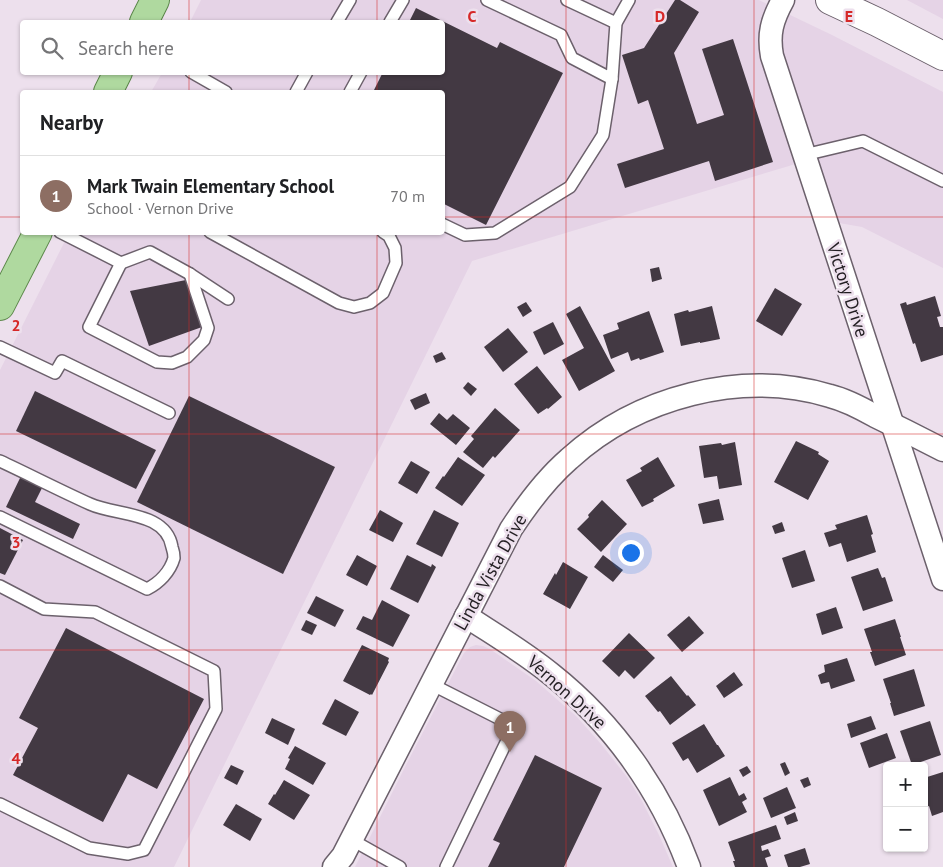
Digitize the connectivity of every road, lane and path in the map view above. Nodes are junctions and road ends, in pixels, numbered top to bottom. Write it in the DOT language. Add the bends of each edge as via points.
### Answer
graph roads {
  1 [pos="155,0"];
  2 [pos="350,0"];
  3 [pos="403,0"];
  4 [pos="487,0"];
  5 [pos="567,0"];
  6 [pos="629,0"];
  7 [pos="783,0"];
  8 [pos="830,0"];
  9 [pos="145,20"];
  10 [pos="338,20"];
  11 [pos="391,20"];
  12 [pos="616,23"];
  13 [pos="943,56"];
  14 [pos="196,75"];
  15 [pos="305,75"];
  16 [pos="360,75"];
  17 [pos="612,79"];
  18 [pos="222,90"];
  19 [pos="297,90"];
  20 [pos="351,90"];
  21 [pos="804,155"];
  22 [pos="943,181"];
  23 [pos="445,225"];
  24 [pos="36,235"];
  25 [pos="66,235"];
  26 [pos="215,235"];
  27 [pos="388,235"];
  28 [pos="121,263"];
  29 [pos="190,274"];
  30 [pos="228,299"];
  31 [pos="0,306"];
  32 [pos="0,347"];
  33 [pos="169,414"];
  34 [pos="892,424"];
  35 [pos="943,450"];
  36 [pos="0,461"];
  37 [pos="0,517"];
  38 [pos="943,579"];
  39 [pos="0,586"];
  40 [pos="466,616"];
  41 [pos="431,684"];
  42 [pos="0,804"];
  43 [pos="352,840"];
  44 [pos="334,867"];
  45 [pos="400,867"];
  46 [pos="446,867"];
  47 [pos="689,867"];
  1 -- 9 [label="main road"];
  2 -- 10 [label="lane"];
  3 -- 11 [label="lane"];
  4 -- 17 [label="lane" via="561,36 572,58"];
  5 -- 12 [label="lane"];
  6 -- 12 [label="lane"];
  7 -- 21 [label="street, Victory Drive" via="772,24 770,45"];
  8 -- 13 [label="main road"];
  12 -- 17 [label="lane"];
  14 -- 18 [label="lane"];
  15 -- 19 [label="lane"];
  16 -- 20 [label="lane"];
  17 -- 23 [label="lane" via="603,134 570,186 495,233 465,235"];
  21 -- 22 [label="lane" via="863,141"];
  21 -- 34 [label="street, Victory Drive"];
  24 -- 31 [label="main road"];
  25 -- 28 [label="lane"];
  26 -- 27 [label="lane" via="339,304 354,307 383,293 396,263 395,248"];
  28 -- 29 [label="lane" via="150,252"];
  28 -- 29 [label="lane" via="89,327 157,362 172,363 187,357 204,340 208,328"];
  29 -- 30 [label="lane"];
  32 -- 33 [label="lane" via="55,373 62,361"];
  34 -- 35 [label="street, Linda Vista Drive"];
  34 -- 38 [label="street, Victory Drive"];
  34 -- 40 [label="street, Linda Vista Drive" via="844,400 779,386 739,386 707,391 645,410 590,442 542,486 511,529"];
  36 -- 37 [label="lane" via="92,505 147,518 164,528 171,540 174,557 168,571 156,584 147,588"];
  39 -- 42 [label="lane" via="44,609 95,612 214,671 216,709 144,850 128,854 89,848"];
  40 -- 41 [label="street, Linda Vista Drive"];
  40 -- 47 [label="street, Vernon Drive" via="544,668 601,720 648,782 668,817"];
  41 -- 43 [label="street, Linda Vista Drive"];
  41 -- 46 [label="lane" via="514,726"];
  43 -- 44 [label="street, Linda Vista Drive"];
  43 -- 45 [label="lane"];
}
